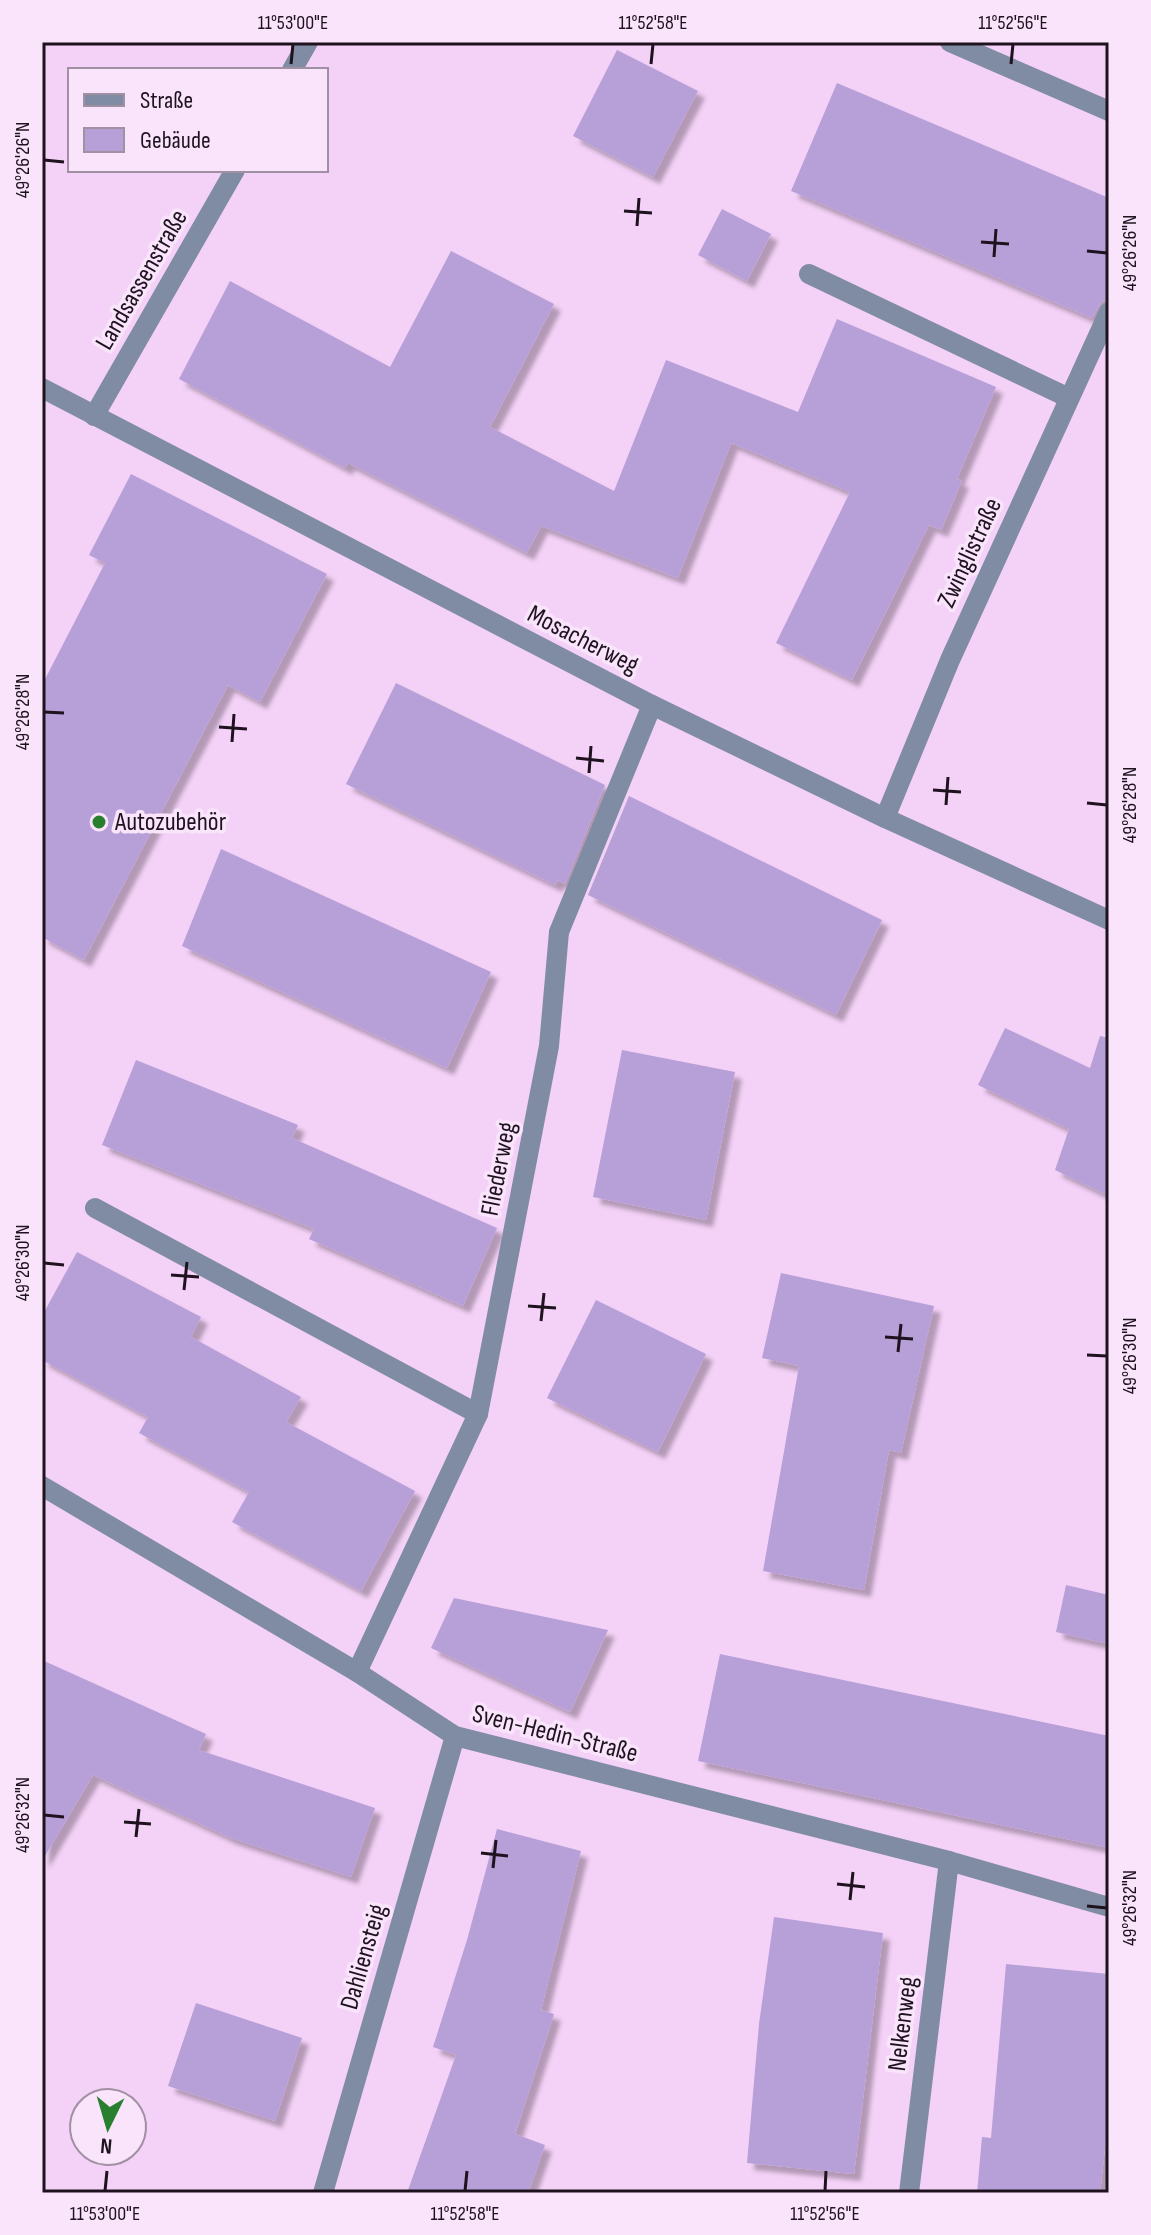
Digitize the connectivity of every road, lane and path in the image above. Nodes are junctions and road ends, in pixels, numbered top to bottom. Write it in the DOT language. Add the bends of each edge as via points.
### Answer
graph roads {
  1 [pos="308,42"];
  2 [pos="950,42"];
  3 [pos="293,68"];
  4 [pos="1109,111"];
  5 [pos="234,172"];
  6 [pos="809,274"];
  7 [pos="1109,312"];
  8 [pos="42,388"];
  9 [pos="1069,398"];
  10 [pos="94,416"];
  11 [pos="652,705"];
  12 [pos="885,818"];
  13 [pos="1109,920"];
  14 [pos="95,1208"];
  15 [pos="478,1414"];
  16 [pos="42,1486"];
  17 [pos="357,1672"];
  18 [pos="455,1736"];
  19 [pos="949,1861"];
  20 [pos="1109,1907"];
  21 [pos="323,2193"];
  22 [pos="909,2193"];
  1 -- 3 [label="street"];
  2 -- 4 [label="street"];
  5 -- 10 [label="street, Landsassenstraße"];
  6 -- 9 [label="street"];
  7 -- 9 [label="street, Zwinglistraße"];
  8 -- 10 [label="street, Mosacherweg"];
  9 -- 12 [label="street, Zwinglistraße"];
  10 -- 11 [label="street, Mosacherweg"];
  11 -- 12 [label="street, Mosacherweg"];
  11 -- 15 [label="street, Fliederweg" via="559,932 549,1046"];
  12 -- 13 [label="street, Mosacherweg"];
  14 -- 15 [label="street"];
  15 -- 17 [label="street, Fliederweg"];
  16 -- 17 [label="street, Sven-Hedin-Straße"];
  17 -- 18 [label="street, Sven-Hedin-Straße"];
  18 -- 19 [label="street, Sven-Hedin-Straße"];
  18 -- 21 [label="street, Dahliensteig"];
  19 -- 20 [label="street, Sven-Hedin-Straße"];
  19 -- 22 [label="street, Nelkenweg"];
}
